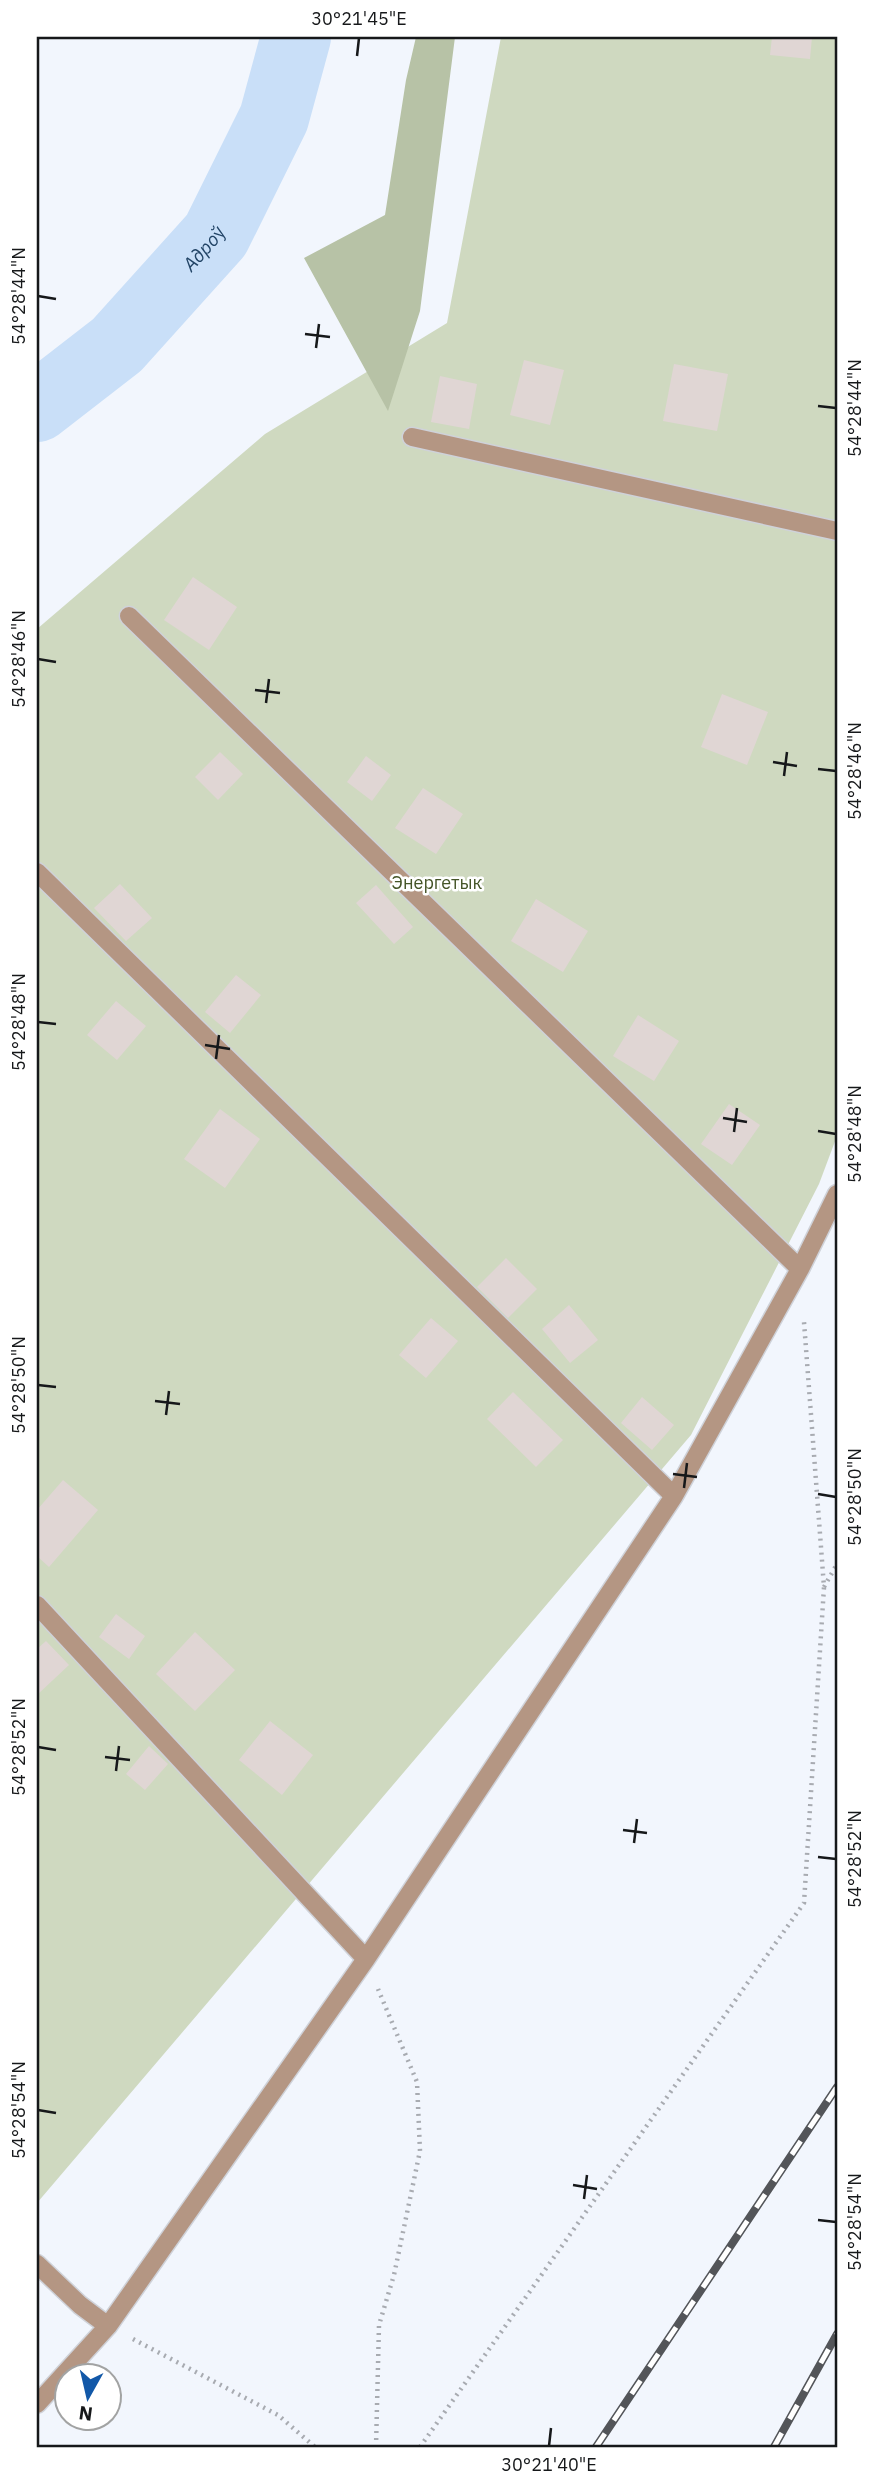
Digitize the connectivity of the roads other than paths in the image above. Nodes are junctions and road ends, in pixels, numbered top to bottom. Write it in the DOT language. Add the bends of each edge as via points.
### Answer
graph roads {
  1 [pos="412,437"];
  2 [pos="837,531"];
  3 [pos="129,616"];
  4 [pos="37,872"];
  5 [pos="837,1194"];
  6 [pos="800,1269"];
  7 [pos="674,1496"];
  8 [pos="37,1605"];
  9 [pos="366,1959"];
  10 [pos="37,2264"];
  11 [pos="108,2326"];
  12 [pos="37,2404"];
  1 -- 2 [label="street"];
  3 -- 6 [label="street"];
  4 -- 7 [label="street"];
  5 -- 6 [label="street"];
  6 -- 7 [label="street"];
  7 -- 9 [label="street"];
  8 -- 9 [label="street"];
  9 -- 11 [label="street"];
  10 -- 11 [label="street"];
  11 -- 12 [label="street"];
}
